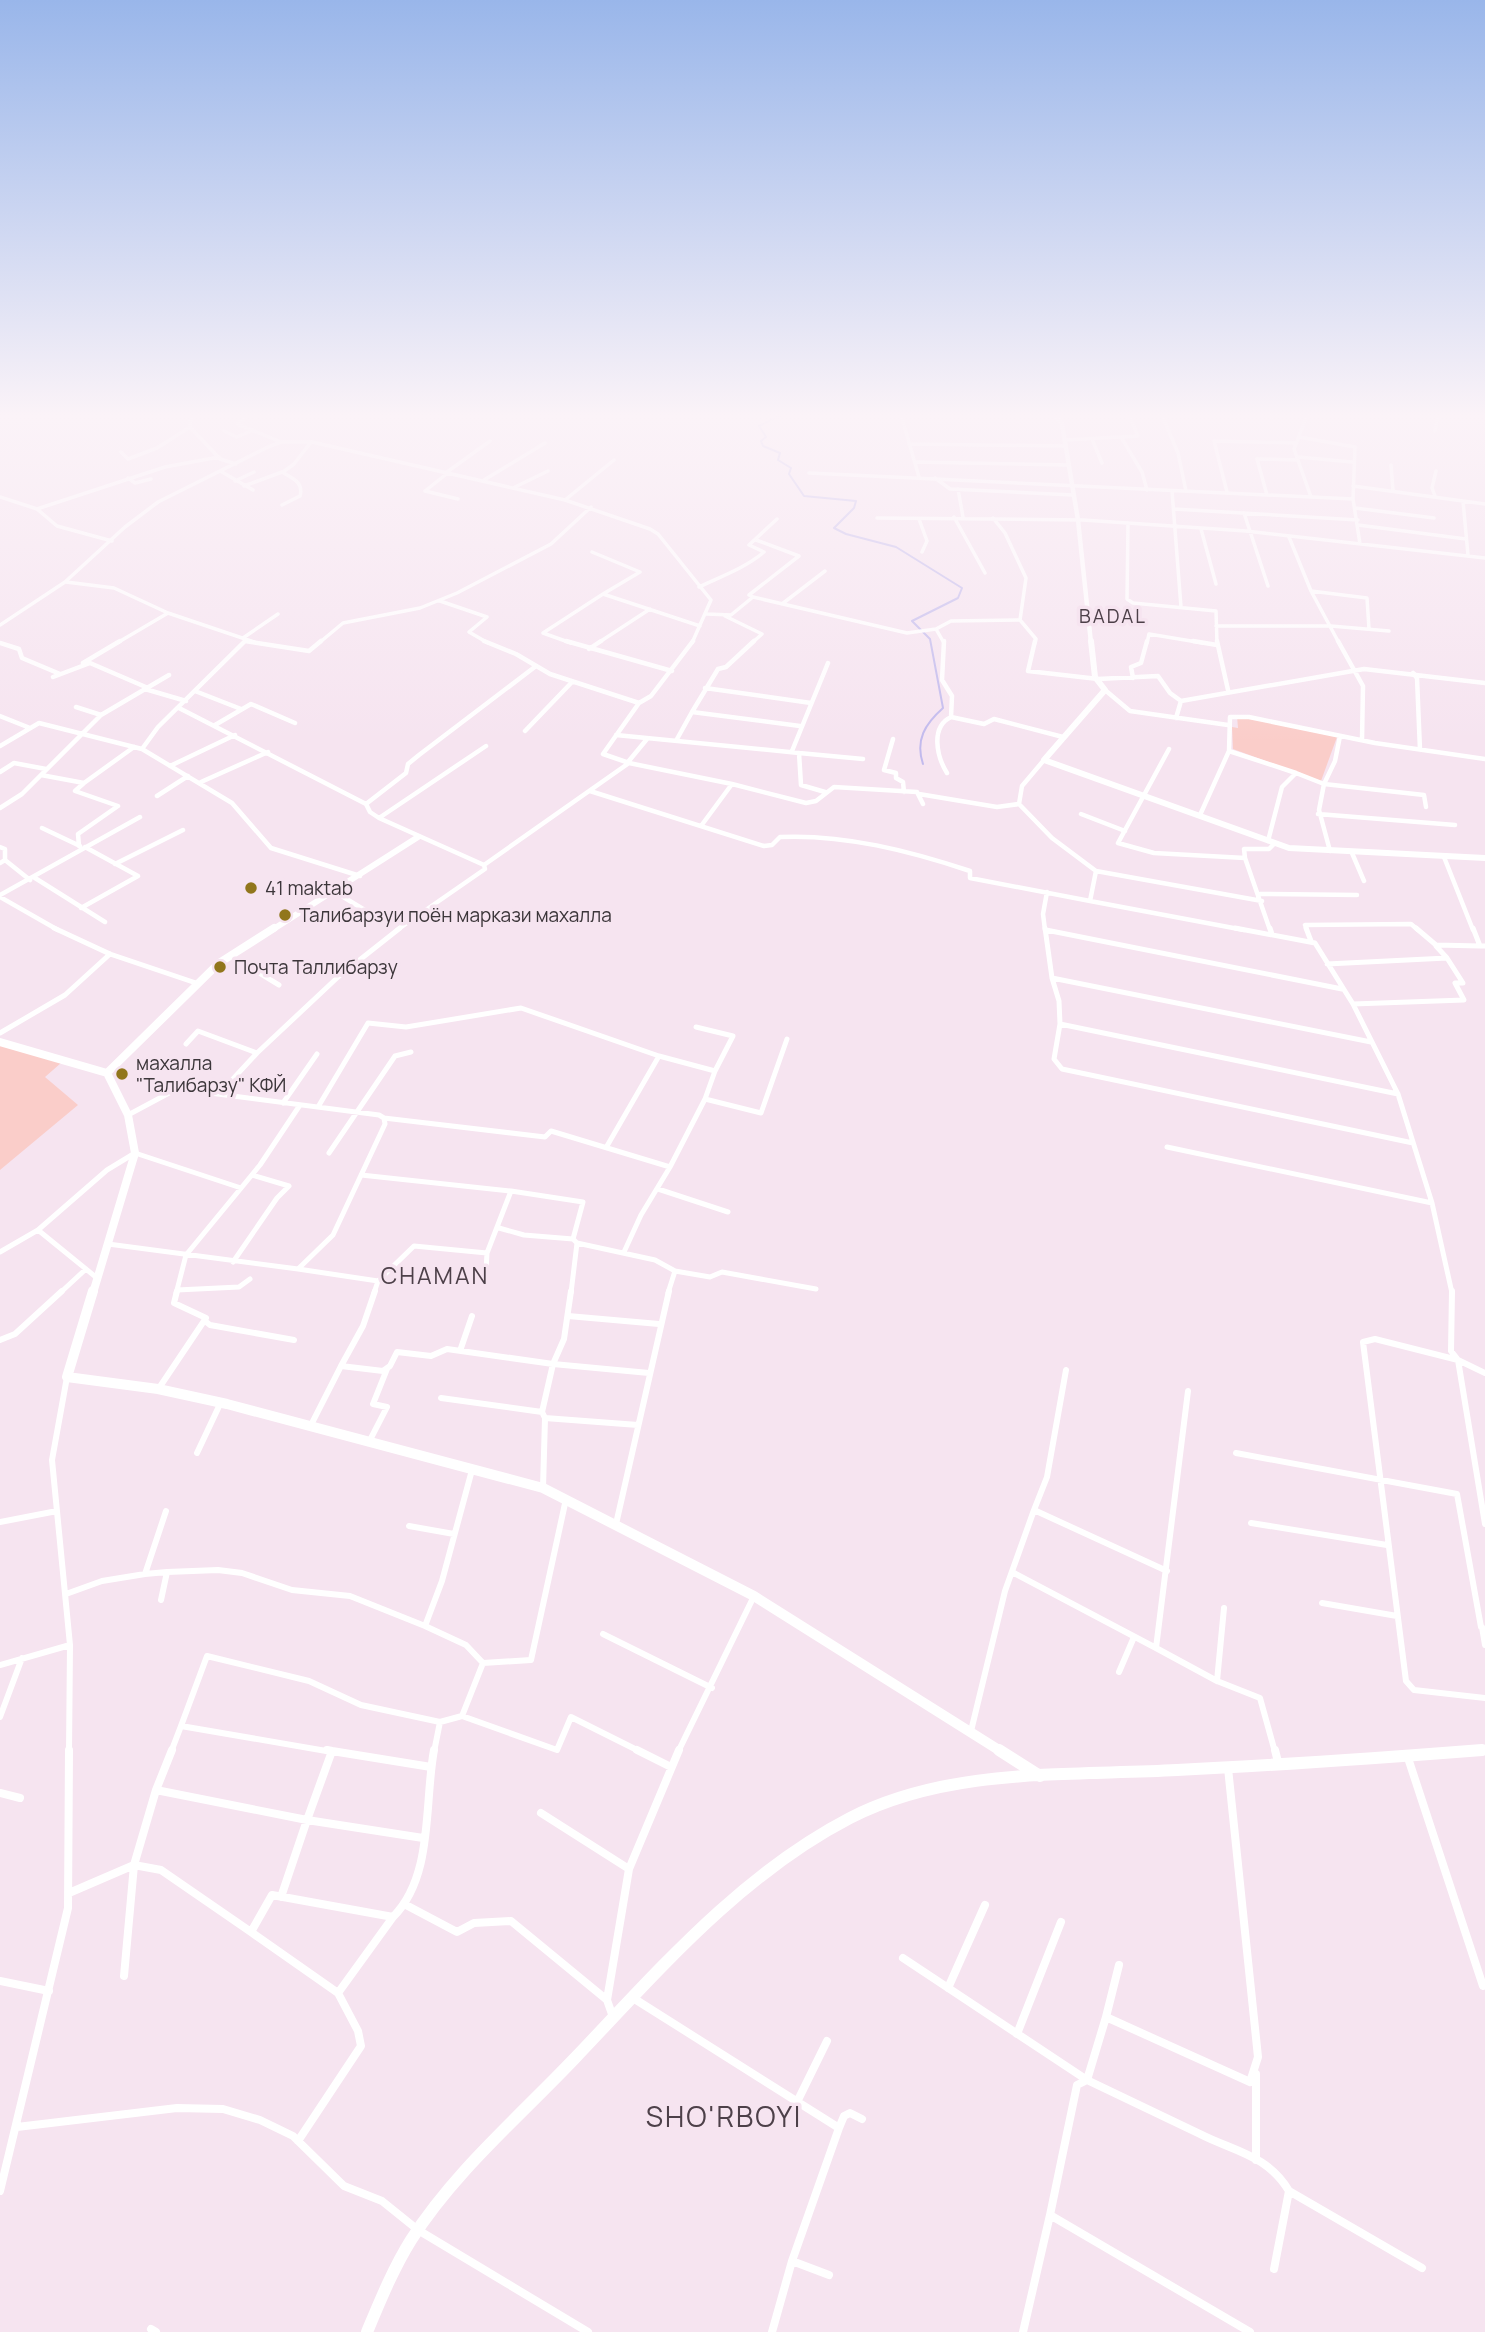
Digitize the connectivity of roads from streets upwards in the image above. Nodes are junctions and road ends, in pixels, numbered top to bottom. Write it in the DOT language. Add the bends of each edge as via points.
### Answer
graph roads {
  1 [pos="1128,523"];
  2 [pos="54,524"];
  3 [pos="132,524"];
  4 [pos="573,524"];
  5 [pos="633,524"];
  6 [pos="772,524"];
  7 [pos="921,524"];
  8 [pos="958,524"];
  9 [pos="998,524"];
  10 [pos="1078,524"];
  11 [pos="1138,524"];
  12 [pos="1175,524"];
  13 [pos="1247,524"];
  14 [pos="1397,524"];
  15 [pos="1465,524"];
  16 [pos="1358,525"];
  17 [pos="1175,527"];
  18 [pos="1201,529"];
  19 [pos="1398,530"];
  20 [pos="1250,532"];
  21 [pos="1289,537"];
  22 [pos="1466,539"];
  23 [pos="757,540"];
  24 [pos="112,541"];
  25 [pos="1360,544"];
  26 [pos="592,552"];
  27 [pos="922,552"];
  28 [pos="1468,555"];
  29 [pos="1485,558"];
  30 [pos="825,571"];
  31 [pos="985,573"];
  32 [pos="65,582"];
  33 [pos="1216,584"];
  34 [pos="1268,586"];
  35 [pos="699,587"];
  36 [pos="1311,591"];
  37 [pos="603,594"];
  38 [pos="753,597"];
  39 [pos="440,601"];
  40 [pos="782,604"];
  41 [pos="1181,607"];
  42 [pos="650,609"];
  43 [pos="168,613"];
  44 [pos="278,614"];
  45 [pos="707,614"];
  46 [pos="725,616"];
  47 [pos="1020,620"];
  48 [pos="0,625"];
  49 [pos="700,626"];
  50 [pos="1216,626"];
  51 [pos="1331,626"];
  52 [pos="936,629"];
  53 [pos="1369,629"];
  54 [pos="1390,632"];
  55 [pos="244,639"];
  56 [pos="0,643"];
  57 [pos="1217,645"];
  58 [pos="589,649"];
  59 [pos="83,663"];
  60 [pos="828,663"];
  61 [pos="536,666"];
  62 [pos="1354,670"];
  63 [pos="672,671"];
  64 [pos="1413,673"];
  65 [pos="60,674"];
  66 [pos="169,675"];
  67 [pos="53,677"];
  68 [pos="1133,678"];
  69 [pos="1098,679"];
  70 [pos="572,682"];
  71 [pos="1485,683"];
  72 [pos="705,688"];
  73 [pos="147,689"];
  74 [pos="1105,690"];
  75 [pos="1228,690"];
  76 [pos="195,691"];
  77 [pos="186,701"];
  78 [pos="1181,701"];
  79 [pos="811,702"];
  80 [pos="639,703"];
  81 [pos="76,708"];
  82 [pos="179,708"];
  83 [pos="241,709"];
  84 [pos="692,712"];
  85 [pos="101,715"];
  86 [pos="0,716"];
  87 [pos="951,717"];
  88 [pos="1176,718"];
  89 [pos="295,723"];
  90 [pos="215,725"];
  91 [pos="1228,725"];
  92 [pos="800,726"];
  93 [pos="30,728"];
  94 [pos="525,731"];
  95 [pos="83,734"];
  96 [pos="235,735"];
  97 [pos="616,736"];
  98 [pos="1340,736"];
  99 [pos="1063,737"];
  100 [pos="647,739"];
  101 [pos="677,739"];
  102 [pos="893,739"];
  103 [pos="1362,740"];
  104 [pos="0,746"];
  105 [pos="486,746"];
  106 [pos="134,747"];
  107 [pos="142,749"];
  108 [pos="1169,749"];
  109 [pos="1420,750"];
  110 [pos="792,751"];
  111 [pos="1229,751"];
  112 [pos="268,752"];
  113 [pos="799,753"];
  114 [pos="863,759"];
  115 [pos="1485,759"];
  116 [pos="1044,760"];
  117 [pos="629,763"];
  118 [pos="170,766"];
  119 [pos="46,769"];
  120 [pos="0,772"];
  121 [pos="947,773"];
  122 [pos="1296,773"];
  123 [pos="41,775"];
  124 [pos="188,776"];
  125 [pos="201,782"];
  126 [pos="84,783"];
  127 [pos="732,784"];
  128 [pos="1324,784"];
  129 [pos="590,791"];
  130 [pos="825,792"];
  131 [pos="904,792"];
  132 [pos="919,794"];
  133 [pos="1144,795"];
  134 [pos="157,796"];
  135 [pos="366,804"];
  136 [pos="923,804"];
  137 [pos="1019,804"];
  138 [pos="1426,807"];
  139 [pos="0,808"];
  140 [pos="1082,814"];
  141 [pos="1318,814"];
  142 [pos="1200,815"];
  143 [pos="140,817"];
  144 [pos="379,818"];
  145 [pos="1455,825"];
  146 [pos="701,826"];
  147 [pos="42,828"];
  148 [pos="183,830"];
  149 [pos="1125,831"];
  150 [pos="418,837"];
  151 [pos="1271,842"];
  152 [pos="0,847"];
  153 [pos="82,847"];
  154 [pos="1330,851"];
  155 [pos="1352,853"];
  156 [pos="1444,857"];
  157 [pos="1245,858"];
  158 [pos="1485,858"];
  159 [pos="3,861"];
  160 [pos="115,864"];
  161 [pos="484,865"];
  162 [pos="1096,871"];
  163 [pos="360,876"];
  164 [pos="33,879"];
  165 [pos="1364,881"];
  166 [pos="335,892"];
  167 [pos="1047,892"];
  168 [pos="1260,894"];
  169 [pos="1357,895"];
  170 [pos="0,896"];
  171 [pos="1090,901"];
  172 [pos="1262,901"];
  173 [pos="81,908"];
  174 [pos="373,915"];
  175 [pos="105,922"];
  176 [pos="1046,930"];
  177 [pos="1272,934"];
  178 [pos="1311,941"];
  179 [pos="1436,946"];
  180 [pos="1483,946"];
  181 [pos="110,954"];
  182 [pos="230,957"];
  183 [pos="1447,958"];
  184 [pos="1327,964"];
  185 [pos="1052,978"];
  186 [pos="196,983"];
  187 [pos="279,985"];
  188 [pos="1343,989"];
  189 [pos="1353,1004"];
  190 [pos="1059,1024"];
  191 [pos="696,1027"];
  192 [pos="0,1033"];
  193 [pos="787,1039"];
  194 [pos="0,1042"];
  195 [pos="1372,1043"];
  196 [pos="186,1044"];
  197 [pos="411,1052"];
  198 [pos="257,1053"];
  199 [pos="317,1054"];
  200 [pos="659,1056"];
  201 [pos="715,1071"];
  202 [pos="107,1073"];
  203 [pos="219,1094"];
  204 [pos="1398,1094"];
  205 [pos="705,1099"];
  206 [pos="283,1103"];
  207 [pos="300,1105"];
  208 [pos="318,1107"];
  209 [pos="355,1112"];
  210 [pos="128,1115"];
  211 [pos="384,1118"];
  212 [pos="1413,1143"];
  213 [pos="607,1146"];
  214 [pos="1167,1147"];
  215 [pos="135,1153"];
  216 [pos="329,1153"];
  217 [pos="670,1167"];
  218 [pos="252,1175"];
  219 [pos="361,1175"];
  220 [pos="241,1188"];
  221 [pos="658,1189"];
  222 [pos="510,1191"];
  223 [pos="1432,1203"];
  224 [pos="728,1212"];
  225 [pos="499,1228"];
  226 [pos="38,1230"];
  227 [pos="575,1241"];
  228 [pos="108,1244"];
  229 [pos="0,1252"];
  230 [pos="624,1252"];
  231 [pos="488,1253"];
  232 [pos="186,1255"];
  233 [pos="233,1262"];
  234 [pos="86,1269"];
  235 [pos="298,1269"];
  236 [pos="486,1271"];
  237 [pos="676,1271"];
  238 [pos="97,1278"];
  239 [pos="250,1279"];
  240 [pos="378,1281"];
  241 [pos="816,1289"];
  242 [pos="177,1290"];
  243 [pos="472,1316"];
  244 [pos="568,1316"];
  245 [pos="205,1321"];
  246 [pos="659,1324"];
  247 [pos="0,1340"];
  248 [pos="295,1340"];
  249 [pos="460,1351"];
  250 [pos="1458,1360"];
  251 [pos="553,1364"];
  252 [pos="341,1366"];
  253 [pos="387,1369"];
  254 [pos="1066,1370"];
  255 [pos="649,1373"];
  256 [pos="1485,1373"];
  257 [pos="66,1377"];
  258 [pos="158,1389"];
  259 [pos="1188,1391"];
  260 [pos="441,1398"];
  261 [pos="221,1402"];
  262 [pos="543,1415"];
  263 [pos="638,1424"];
  264 [pos="309,1428"];
  265 [pos="368,1443"];
  266 [pos="197,1453"];
  267 [pos="1236,1453"];
  268 [pos="472,1471"];
  269 [pos="1378,1479"];
  270 [pos="543,1488"];
  271 [pos="566,1499"];
  272 [pos="1034,1510"];
  273 [pos="57,1511"];
  274 [pos="166,1511"];
  275 [pos="0,1522"];
  276 [pos="1251,1523"];
  277 [pos="616,1524"];
  278 [pos="1485,1524"];
  279 [pos="409,1526"];
  280 [pos="454,1534"];
  281 [pos="1387,1545"];
  282 [pos="1167,1571"];
  283 [pos="167,1572"];
  284 [pos="1012,1572"];
  285 [pos="145,1574"];
  286 [pos="66,1594"];
  287 [pos="754,1596"];
  288 [pos="160,1600"];
  289 [pos="1322,1603"];
  290 [pos="1224,1608"];
  291 [pos="1397,1616"];
  292 [pos="425,1626"];
  293 [pos="1483,1627"];
  294 [pos="603,1633"];
  295 [pos="1134,1637"];
  296 [pos="70,1644"];
  297 [pos="1485,1646"];
  298 [pos="1156,1648"];
  299 [pos="22,1658"];
  300 [pos="483,1663"];
  301 [pos="0,1665"];
  302 [pos="1119,1672"];
  303 [pos="1217,1681"];
  304 [pos="712,1688"];
  305 [pos="1485,1698"];
  306 [pos="462,1716"];
  307 [pos="0,1717"];
  308 [pos="440,1723"];
  309 [pos="181,1726"];
  310 [pos="971,1731"];
  311 [pos="1485,1750"];
  312 [pos="332,1751"];
  313 [pos="1407,1755"];
  314 [pos="1279,1765"];
  315 [pos="671,1766"];
  316 [pos="431,1767"];
  317 [pos="1228,1768"];
  318 [pos="1040,1776"];
  319 [pos="156,1790"];
  320 [pos="0,1793"];
  321 [pos="20,1798"];
  322 [pos="541,1813"];
  323 [pos="307,1820"];
  324 [pos="423,1838"];
  325 [pos="134,1865"];
  326 [pos="629,1869"];
  327 [pos="69,1893"];
  328 [pos="281,1897"];
  329 [pos="406,1905"];
  330 [pos="985,1905"];
  331 [pos="393,1917"];
  332 [pos="1061,1922"];
  333 [pos="251,1932"];
  334 [pos="903,1958"];
  335 [pos="1119,1965"];
  336 [pos="124,1976"];
  337 [pos="0,1981"];
  338 [pos="1483,1986"];
  339 [pos="948,1988"];
  340 [pos="49,1991"];
  341 [pos="338,1993"];
  342 [pos="633,1998"];
  343 [pos="607,2000"];
  344 [pos="1106,2017"];
  345 [pos="613,2018"];
  346 [pos="1017,2034"];
  347 [pos="827,2041"];
  348 [pos="1256,2071"];
  349 [pos="1087,2080"];
  350 [pos="798,2100"];
  351 [pos="862,2119"];
  352 [pos="18,2127"];
  353 [pos="839,2128"];
  354 [pos="298,2141"];
  355 [pos="1256,2160"];
  356 [pos="3,2167"];
  357 [pos="0,2191"];
  358 [pos="1289,2191"];
  359 [pos="1049,2215"];
  360 [pos="418,2230"];
  361 [pos="792,2261"];
  362 [pos="1422,2268"];
  363 [pos="1274,2269"];
  364 [pos="829,2275"];
  365 [pos="585,2331"];
  366 [pos="366,2332"];
  367 [pos="772,2332"];
  368 [pos="1023,2332"];
  369 [pos="1250,2332"];
  1 -- 41 [label="street" via="1127,598 1133,603"];
  2 -- 24 [label="street"];
  3 -- 24 [label="street"];
  4 -- 39 [label="street" via="551,544"];
  5 -- 35 [label="street" via="658,534"];
  6 -- 23 [label="street"];
  7 -- 27 [label="street" via="927,541"];
  8 -- 31 [label="street"];
  9 -- 47 [label="street" via="1027,578"];
  10 -- 69 [label="street"];
  11 -- 17 [label="street"];
  12 -- 17 [label="street"];
  13 -- 20 [label="street"];
  14 -- 19 [label="street"];
  15 -- 22 [label="street"];
  16 -- 19 [label="street"];
  16 -- 25 [label="street"];
  17 -- 18 [label="street"];
  17 -- 41 [label="street"];
  18 -- 20 [label="street"];
  18 -- 33 [label="street"];
  19 -- 22 [label="street"];
  20 -- 21 [label="street"];
  20 -- 34 [label="street"];
  21 -- 25 [label="street"];
  21 -- 36 [label="street"];
  22 -- 28 [label="street"];
  23 -- 35 [label="street" via="750,546 764,552 750,564"];
  23 -- 38 [label="street" via="799,556 749,595"];
  24 -- 32 [label="street"];
  25 -- 28 [label="street"];
  26 -- 37 [label="street" via="640,572"];
  28 -- 29 [label="street"];
  30 -- 40 [label="street"];
  32 -- 43 [label="street" via="114,588"];
  32 -- 48 [label="street"];
  35 -- 45 [label="street" via="711,600"];
  36 -- 51 [label="street"];
  36 -- 53 [label="street" via="1367,597"];
  37 -- 42 [label="street"];
  37 -- 58 [label="street" via="543,633"];
  38 -- 40 [label="street"];
  38 -- 46 [label="street"];
  39 -- 55 [label="street" via="343,623 309,650"];
  39 -- 61 [label="street" via="487,617 469,634"];
  40 -- 52 [label="street" via="907,633"];
  41 -- 50 [label="street" via="1215,611"];
  42 -- 49 [label="street"];
  42 -- 58 [label="street"];
  43 -- 55 [label="street"];
  43 -- 59 [label="street"];
  44 -- 55 [label="street"];
  45 -- 46 [label="street"];
  45 -- 49 [label="street"];
  46 -- 72 [label="street" via="762,634 718,669"];
  47 -- 52 [label="street" via="951,621"];
  47 -- 69 [label="street" via="1036,639 1028,671"];
  49 -- 63 [label="street"];
  50 -- 51 [label="street"];
  50 -- 57 [label="street"];
  51 -- 53 [label="street"];
  51 -- 62 [label="street"];
  52 -- 87 [label="street" via="944,640 943,685 952,696"];
  53 -- 54 [label="street"];
  55 -- 76 [label="street"];
  56 -- 65 [label="street"];
  57 -- 68 [label="street" via="1149,634 1141,663 1132,665"];
  57 -- 75 [label="street"];
  58 -- 63 [label="street"];
  59 -- 65 [label="street"];
  59 -- 73 [label="street"];
  60 -- 79 [label="street"];
  61 -- 70 [label="street"];
  61 -- 135 [label="street" via="419,755 408,764 406,773"];
  62 -- 64 [label="street"];
  62 -- 75 [label="street"];
  62 -- 103 [label="street" via="1363,685"];
  63 -- 80 [label="street" via="652,696"];
  64 -- 71 [label="street"];
  64 -- 109 [label="street" via="1417,678"];
  65 -- 67 [label="street"];
  66 -- 73 [label="street"];
  68 -- 69 [label="street"];
  68 -- 78 [label="street" via="1160,676"];
  69 -- 74 [label="street"];
  70 -- 80 [label="street"];
  70 -- 94 [label="street"];
  72 -- 79 [label="street"];
  72 -- 84 [label="street"];
  73 -- 77 [label="street"];
  73 -- 85 [label="street"];
  74 -- 88 [label="street" via="1125,709"];
  74 -- 99 [label="street"];
  75 -- 78 [label="street"];
  76 -- 77 [label="street"];
  76 -- 83 [label="street"];
  77 -- 82 [label="street"];
  78 -- 88 [label="street"];
  79 -- 92 [label="street"];
  80 -- 97 [label="street"];
  81 -- 85 [label="street"];
  82 -- 90 [label="street"];
  82 -- 107 [label="street"];
  83 -- 89 [label="street" via="251,705"];
  83 -- 90 [label="street"];
  84 -- 92 [label="street"];
  84 -- 101 [label="street"];
  85 -- 95 [label="street"];
  86 -- 93 [label="street"];
  87 -- 99 [label="street" via="984,724 994,719"];
  87 -- 121 [label="street" via="945,720 937,741"];
  88 -- 91 [label="street"];
  90 -- 96 [label="street"];
  91 -- 98 [label="street" via="1230,717 1238,716"];
  91 -- 111 [label="street"];
  92 -- 110 [label="street"];
  93 -- 95 [label="street" via="39,723"];
  93 -- 104 [label="street"];
  95 -- 106 [label="street"];
  95 -- 119 [label="street"];
  96 -- 112 [label="street"];
  96 -- 118 [label="street"];
  97 -- 100 [label="street"];
  97 -- 117 [label="street" via="603,754"];
  98 -- 103 [label="street"];
  98 -- 128 [label="street"];
  99 -- 116 [label="street"];
  100 -- 101 [label="street"];
  100 -- 117 [label="street"];
  101 -- 110 [label="street"];
  102 -- 131 [label="street" via="884,770 896,773"];
  103 -- 109 [label="street"];
  105 -- 144 [label="street"];
  106 -- 107 [label="street"];
  106 -- 126 [label="street"];
  107 -- 118 [label="street"];
  108 -- 133 [label="street"];
  109 -- 115 [label="street"];
  110 -- 113 [label="street"];
  111 -- 122 [label="street"];
  111 -- 142 [label="street"];
  112 -- 125 [label="street"];
  112 -- 135 [label="street"];
  113 -- 114 [label="street"];
  113 -- 130 [label="street" via="801,785"];
  116 -- 133 [label="street"];
  116 -- 137 [label="street" via="1021,786"];
  117 -- 127 [label="street"];
  117 -- 129 [label="street"];
  118 -- 124 [label="street"];
  119 -- 120 [label="street" via="15,764"];
  119 -- 123 [label="street"];
  122 -- 128 [label="street"];
  122 -- 151 [label="street" via="1282,787"];
  123 -- 126 [label="street"];
  123 -- 139 [label="street"];
  124 -- 125 [label="street"];
  124 -- 134 [label="street"];
  125 -- 163 [label="street" via="232,803 271,848"];
  126 -- 153 [label="street" via="75,791 118,806 78,834"];
  127 -- 130 [label="street" via="806,803"];
  127 -- 146 [label="street"];
  128 -- 138 [label="street" via="1424,795"];
  128 -- 141 [label="street" via="1317,801"];
  129 -- 146 [label="street"];
  129 -- 161 [label="street"];
  130 -- 131 [label="street" via="834,787"];
  131 -- 132 [label="street"];
  132 -- 136 [label="street"];
  132 -- 137 [label="street" via="997,807"];
  133 -- 142 [label="street"];
  133 -- 149 [label="street"];
  135 -- 144 [label="street"];
  137 -- 162 [label="street" via="1052,838"];
  140 -- 149 [label="street"];
  141 -- 145 [label="street"];
  141 -- 154 [label="street"];
  142 -- 151 [label="street"];
  143 -- 153 [label="street"];
  144 -- 150 [label="street"];
  146 -- 167 [label="street" via="764,846 779,837 794,836 910,851 970,871 970,878"];
  147 -- 153 [label="street"];
  148 -- 160 [label="street"];
  149 -- 157 [label="street" via="1118,843 1140,850"];
  150 -- 161 [label="street"];
  150 -- 163 [label="street"];
  151 -- 154 [label="street"];
  151 -- 157 [label="street" via="1269,849 1244,849"];
  152 -- 159 [label="street" via="5,849"];
  153 -- 160 [label="street"];
  153 -- 164 [label="street"];
  154 -- 155 [label="street"];
  155 -- 156 [label="street"];
  155 -- 165 [label="street"];
  156 -- 158 [label="street"];
  156 -- 180 [label="street"];
  157 -- 168 [label="street"];
  159 -- 164 [label="street"];
  160 -- 173 [label="street" via="138,876"];
  161 -- 198 [label="street" via="485,869 350,964"];
  162 -- 171 [label="street"];
  162 -- 172 [label="street"];
  163 -- 166 [label="street"];
  164 -- 170 [label="street"];
  164 -- 173 [label="street"];
  166 -- 174 [label="street"];
  166 -- 182 [label="street"];
  167 -- 171 [label="street"];
  167 -- 176 [label="street"];
  168 -- 169 [label="street"];
  168 -- 172 [label="street"];
  170 -- 181 [label="street" via="40,922"];
  171 -- 177 [label="street"];
  172 -- 177 [label="street"];
  173 -- 175 [label="street"];
  176 -- 185 [label="street"];
  176 -- 188 [label="street"];
  177 -- 178 [label="street"];
  178 -- 179 [label="street" via="1305,925 1411,924"];
  178 -- 184 [label="street"];
  179 -- 180 [label="street"];
  179 -- 183 [label="street"];
  181 -- 186 [label="street"];
  181 -- 192 [label="street" via="65,995"];
  182 -- 186 [label="street"];
  182 -- 187 [label="street"];
  183 -- 184 [label="street"];
  183 -- 189 [label="street" via="1463,983 1455,983 1464,1000"];
  184 -- 188 [label="street"];
  185 -- 190 [label="street"];
  185 -- 195 [label="street"];
  186 -- 202 [label="street"];
  188 -- 189 [label="street"];
  189 -- 195 [label="street"];
  190 -- 204 [label="street"];
  190 -- 212 [label="street" via="1054,1059 1062,1069"];
  191 -- 201 [label="street" via="733,1036"];
  193 -- 205 [label="street" via="761,1113"];
  194 -- 202 [label="street"];
  195 -- 204 [label="street"];
  196 -- 198 [label="street" via="198,1031"];
  197 -- 209 [label="street" via="395,1056"];
  198 -- 203 [label="street"];
  199 -- 206 [label="street"];
  200 -- 201 [label="street"];
  200 -- 208 [label="street" via="521,1008 406,1027 368,1023"];
  200 -- 213 [label="street"];
  201 -- 205 [label="street"];
  202 -- 210 [label="street"];
  203 -- 206 [label="street"];
  203 -- 210 [label="street" via="179,1090"];
  204 -- 212 [label="street"];
  205 -- 217 [label="street"];
  206 -- 207 [label="street"];
  207 -- 208 [label="street"];
  207 -- 218 [label="street"];
  208 -- 209 [label="street"];
  209 -- 211 [label="street"];
  209 -- 216 [label="street"];
  210 -- 215 [label="street"];
  211 -- 213 [label="street" via="545,1137 551,1131"];
  211 -- 219 [label="street"];
  212 -- 223 [label="street"];
  213 -- 217 [label="street"];
  214 -- 223 [label="street"];
  215 -- 220 [label="street"];
  215 -- 226 [label="street" via="107,1170"];
  215 -- 228 [label="street"];
  217 -- 221 [label="street"];
  218 -- 220 [label="street"];
  218 -- 233 [label="street" via="289,1186"];
  219 -- 222 [label="street"];
  219 -- 235 [label="street" via="329,1241"];
  220 -- 232 [label="street"];
  221 -- 224 [label="street"];
  221 -- 230 [label="street"];
  222 -- 225 [label="street"];
  222 -- 227 [label="street" via="583,1202"];
  223 -- 250 [label="street" via="1452,1290 1451,1351"];
  225 -- 227 [label="street"];
  225 -- 231 [label="street"];
  226 -- 229 [label="street"];
  226 -- 234 [label="street"];
  227 -- 230 [label="street"];
  227 -- 244 [label="street"];
  228 -- 232 [label="street"];
  228 -- 238 [label="street"];
  230 -- 237 [label="street"];
  231 -- 236 [label="street"];
  231 -- 240 [label="street" via="414,1246"];
  232 -- 233 [label="street"];
  232 -- 242 [label="street"];
  233 -- 235 [label="street"];
  234 -- 238 [label="street"];
  234 -- 247 [label="street" via="15,1334"];
  235 -- 240 [label="street"];
  237 -- 241 [label="street" via="709,1277 722,1272"];
  237 -- 246 [label="street"];
  238 -- 257 [label="street"];
  239 -- 242 [label="street" via="239,1287"];
  240 -- 252 [label="street" via="363,1326"];
  242 -- 245 [label="street" via="174,1303 190,1308"];
  243 -- 249 [label="street"];
  244 -- 246 [label="street"];
  244 -- 251 [label="street"];
  245 -- 248 [label="street"];
  245 -- 258 [label="street"];
  246 -- 255 [label="street"];
  249 -- 251 [label="street"];
  249 -- 253 [label="street" via="447,1349 431,1356 397,1352"];
  250 -- 256 [label="street"];
  250 -- 269 [label="street" via="1375,1339 1363,1342"];
  250 -- 278 [label="street"];
  251 -- 255 [label="street"];
  251 -- 262 [label="street"];
  252 -- 253 [label="street" via="377,1372"];
  252 -- 264 [label="street"];
  253 -- 265 [label="street" via="373,1404 387,1407"];
  254 -- 272 [label="street" via="1047,1477"];
  255 -- 263 [label="street"];
  257 -- 258 [label="street"];
  257 -- 273 [label="street" via="52,1460"];
  258 -- 261 [label="street"];
  259 -- 282 [label="street"];
  260 -- 262 [label="street"];
  261 -- 264 [label="street"];
  261 -- 266 [label="street"];
  262 -- 263 [label="street"];
  262 -- 270 [label="street"];
  263 -- 277 [label="street"];
  264 -- 265 [label="street"];
  265 -- 268 [label="street"];
  267 -- 269 [label="street"];
  268 -- 270 [label="street"];
  268 -- 280 [label="street"];
  269 -- 281 [label="street"];
  269 -- 293 [label="street" via="1452,1491 1459,1497"];
  270 -- 271 [label="street"];
  271 -- 277 [label="street"];
  271 -- 300 [label="street" via="531,1660"];
  272 -- 282 [label="street"];
  272 -- 284 [label="street"];
  273 -- 275 [label="street"];
  273 -- 286 [label="street"];
  274 -- 285 [label="street"];
  276 -- 281 [label="street"];
  277 -- 287 [label="street"];
  279 -- 280 [label="street"];
  280 -- 292 [label="street"];
  281 -- 291 [label="street"];
  282 -- 298 [label="street"];
  283 -- 285 [label="street"];
  283 -- 288 [label="street"];
  283 -- 292 [label="street" via="242,1573 292,1590 350,1596"];
  284 -- 295 [label="street"];
  284 -- 310 [label="street"];
  285 -- 286 [label="street" via="102,1581"];
  286 -- 296 [label="street"];
  287 -- 304 [label="street"];
  287 -- 310 [label="street"];
  289 -- 291 [label="street"];
  290 -- 303 [label="street"];
  291 -- 305 [label="street" via="1409,1688"];
  292 -- 300 [label="street" via="466,1645"];
  293 -- 297 [label="street"];
  294 -- 304 [label="street"];
  295 -- 298 [label="street"];
  295 -- 302 [label="street"];
  296 -- 299 [label="street"];
  296 -- 327 [label="street"];
  298 -- 303 [label="street"];
  299 -- 301 [label="street"];
  299 -- 307 [label="street"];
  300 -- 306 [label="street"];
  303 -- 314 [label="street" via="1260,1698"];
  304 -- 315 [label="street"];
  306 -- 308 [label="street"];
  306 -- 315 [label="street" via="557,1750 571,1717"];
  308 -- 309 [label="street" via="361,1705 309,1681 207,1656"];
  308 -- 316 [label="street"];
  309 -- 312 [label="street"];
  309 -- 319 [label="street"];
  310 -- 318 [label="street"];
  311 -- 313 [label="street"];
  312 -- 316 [label="street"];
  312 -- 323 [label="street"];
  313 -- 314 [label="street"];
  313 -- 338 [label="street"];
  314 -- 317 [label="street"];
  315 -- 326 [label="street"];
  316 -- 324 [label="street"];
  317 -- 318 [label="street"];
  317 -- 348 [label="street"];
  318 -- 342 [label="street" via="928,1786 882,1802 811,1842 731,1899"];
  319 -- 323 [label="street"];
  319 -- 325 [label="street"];
  320 -- 321 [label="street"];
  322 -- 326 [label="street"];
  323 -- 324 [label="street"];
  323 -- 328 [label="street"];
  324 -- 329 [label="street"];
  325 -- 327 [label="street"];
  325 -- 333 [label="street" via="161,1870"];
  325 -- 336 [label="street"];
  326 -- 343 [label="street"];
  327 -- 340 [label="street"];
  328 -- 331 [label="street"];
  328 -- 333 [label="street" via="269,1896"];
  329 -- 331 [label="street"];
  329 -- 343 [label="street" via="457,1932 474,1923 510,1921"];
  330 -- 339 [label="street"];
  331 -- 341 [label="street"];
  332 -- 346 [label="street"];
  333 -- 341 [label="street"];
  334 -- 339 [label="street"];
  335 -- 344 [label="street"];
  337 -- 340 [label="street"];
  339 -- 346 [label="street"];
  340 -- 352 [label="street"];
  341 -- 354 [label="street" via="361,2046"];
  342 -- 345 [label="street"];
  342 -- 350 [label="street"];
  343 -- 345 [label="street"];
  344 -- 348 [label="street" via="1242,2080 1250,2082"];
  344 -- 349 [label="street"];
  345 -- 360 [label="street"];
  346 -- 349 [label="street"];
  347 -- 350 [label="street"];
  348 -- 355 [label="street"];
  349 -- 355 [label="street"];
  349 -- 359 [label="street" via="1077,2085"];
  350 -- 353 [label="street"];
  351 -- 353 [label="street" via="850,2113"];
  352 -- 354 [label="street" via="177,2108 223,2109 260,2120"];
  352 -- 356 [label="street"];
  353 -- 361 [label="street"];
  354 -- 360 [label="street" via="344,2186 382,2201"];
  355 -- 358 [label="street" via="1285,2180"];
  356 -- 357 [label="street"];
  358 -- 362 [label="street"];
  358 -- 363 [label="street"];
  359 -- 368 [label="street"];
  359 -- 369 [label="street"];
  360 -- 365 [label="street"];
  360 -- 366 [label="street"];
  361 -- 364 [label="street"];
  361 -- 367 [label="street"];
}
